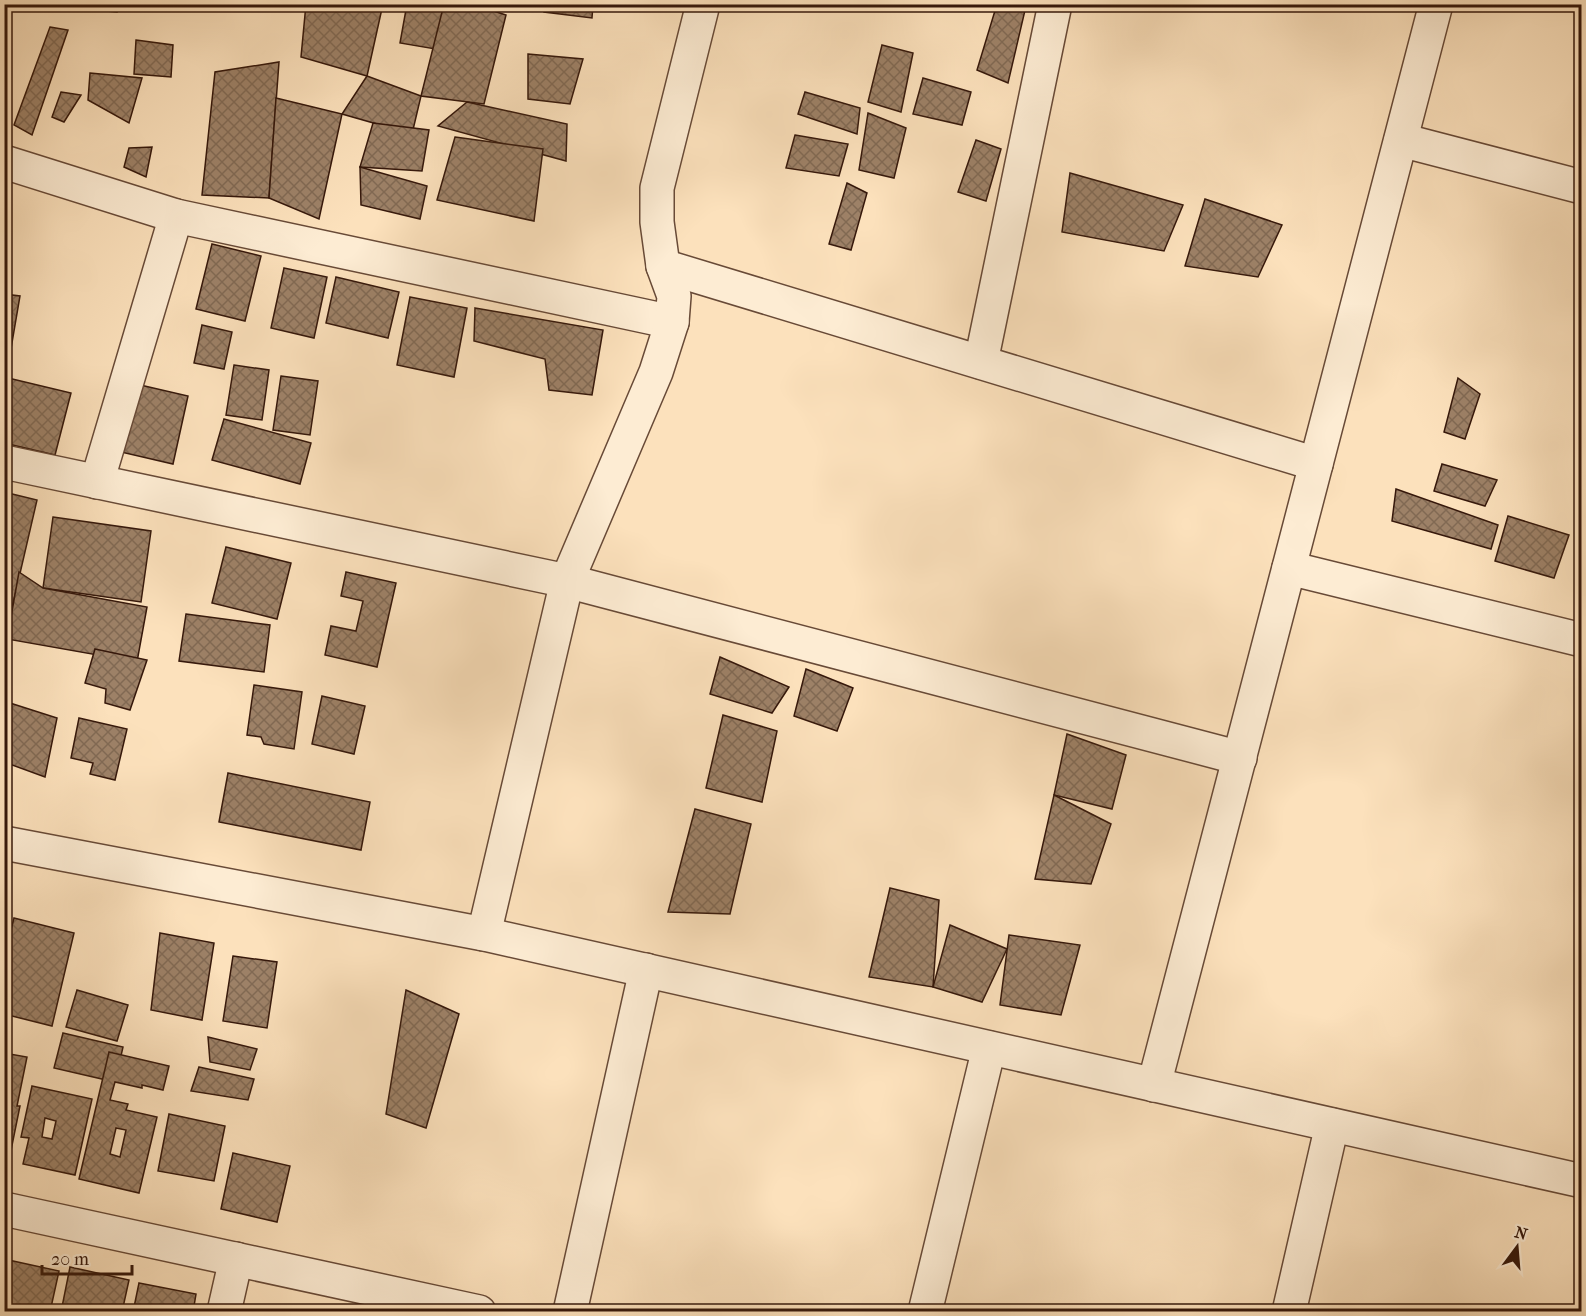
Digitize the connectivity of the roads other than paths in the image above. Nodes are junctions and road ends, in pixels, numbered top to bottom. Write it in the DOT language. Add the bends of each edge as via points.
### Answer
graph roads {
  1 [pos="703,4"];
  2 [pos="1055,4"];
  3 [pos="1436,4"];
  4 [pos="1401,140"];
  5 [pos="4,162"];
  6 [pos="1581,187"];
  7 [pos="176,216"];
  8 [pos="663,266"];
  9 [pos="672,322"];
  10 [pos="981,362"];
  11 [pos="4,462"];
  12 [pos="1316,464"];
  13 [pos="97,482"];
  14 [pos="1289,568"];
  15 [pos="567,582"];
  16 [pos="1581,640"];
  17 [pos="1240,758"];
  18 [pos="4,843"];
  19 [pos="484,934"];
  20 [pos="646,970"];
  21 [pos="989,1048"];
  22 [pos="1155,1085"];
  23 [pos="1332,1125"];
  24 [pos="1581,1181"];
  25 [pos="4,1209"];
  26 [pos="236,1259"];
  27 [pos="224,1311"];
  28 [pos="479,1311"];
  29 [pos="570,1311"];
  30 [pos="925,1311"];
  31 [pos="1289,1311"];
  1 -- 8 [label="street" via="657,188"];
  2 -- 10 [label="street"];
  3 -- 4 [label="street"];
  4 -- 6 [label="street"];
  4 -- 12 [label="street"];
  5 -- 7 [label="street"];
  7 -- 9 [label="street"];
  7 -- 13 [label="street"];
  8 -- 9 [label="street" via="675,296"];
  8 -- 10 [label="street"];
  9 -- 15 [label="street" via="656,372"];
  10 -- 12 [label="street"];
  11 -- 13 [label="street"];
  12 -- 14 [label="street"];
  13 -- 15 [label="street"];
  14 -- 16 [label="street"];
  14 -- 17 [label="street"];
  15 -- 17 [label="street"];
  15 -- 19 [label="street"];
  17 -- 22 [label="street"];
  18 -- 19 [label="street"];
  19 -- 20 [label="street"];
  20 -- 21 [label="street"];
  20 -- 29 [label="street"];
  21 -- 22 [label="street"];
  21 -- 30 [label="street"];
  22 -- 23 [label="street"];
  23 -- 24 [label="street"];
  23 -- 31 [label="street"];
  25 -- 26 [label="street"];
  26 -- 27 [label="street"];
  26 -- 28 [label="street"];
}
